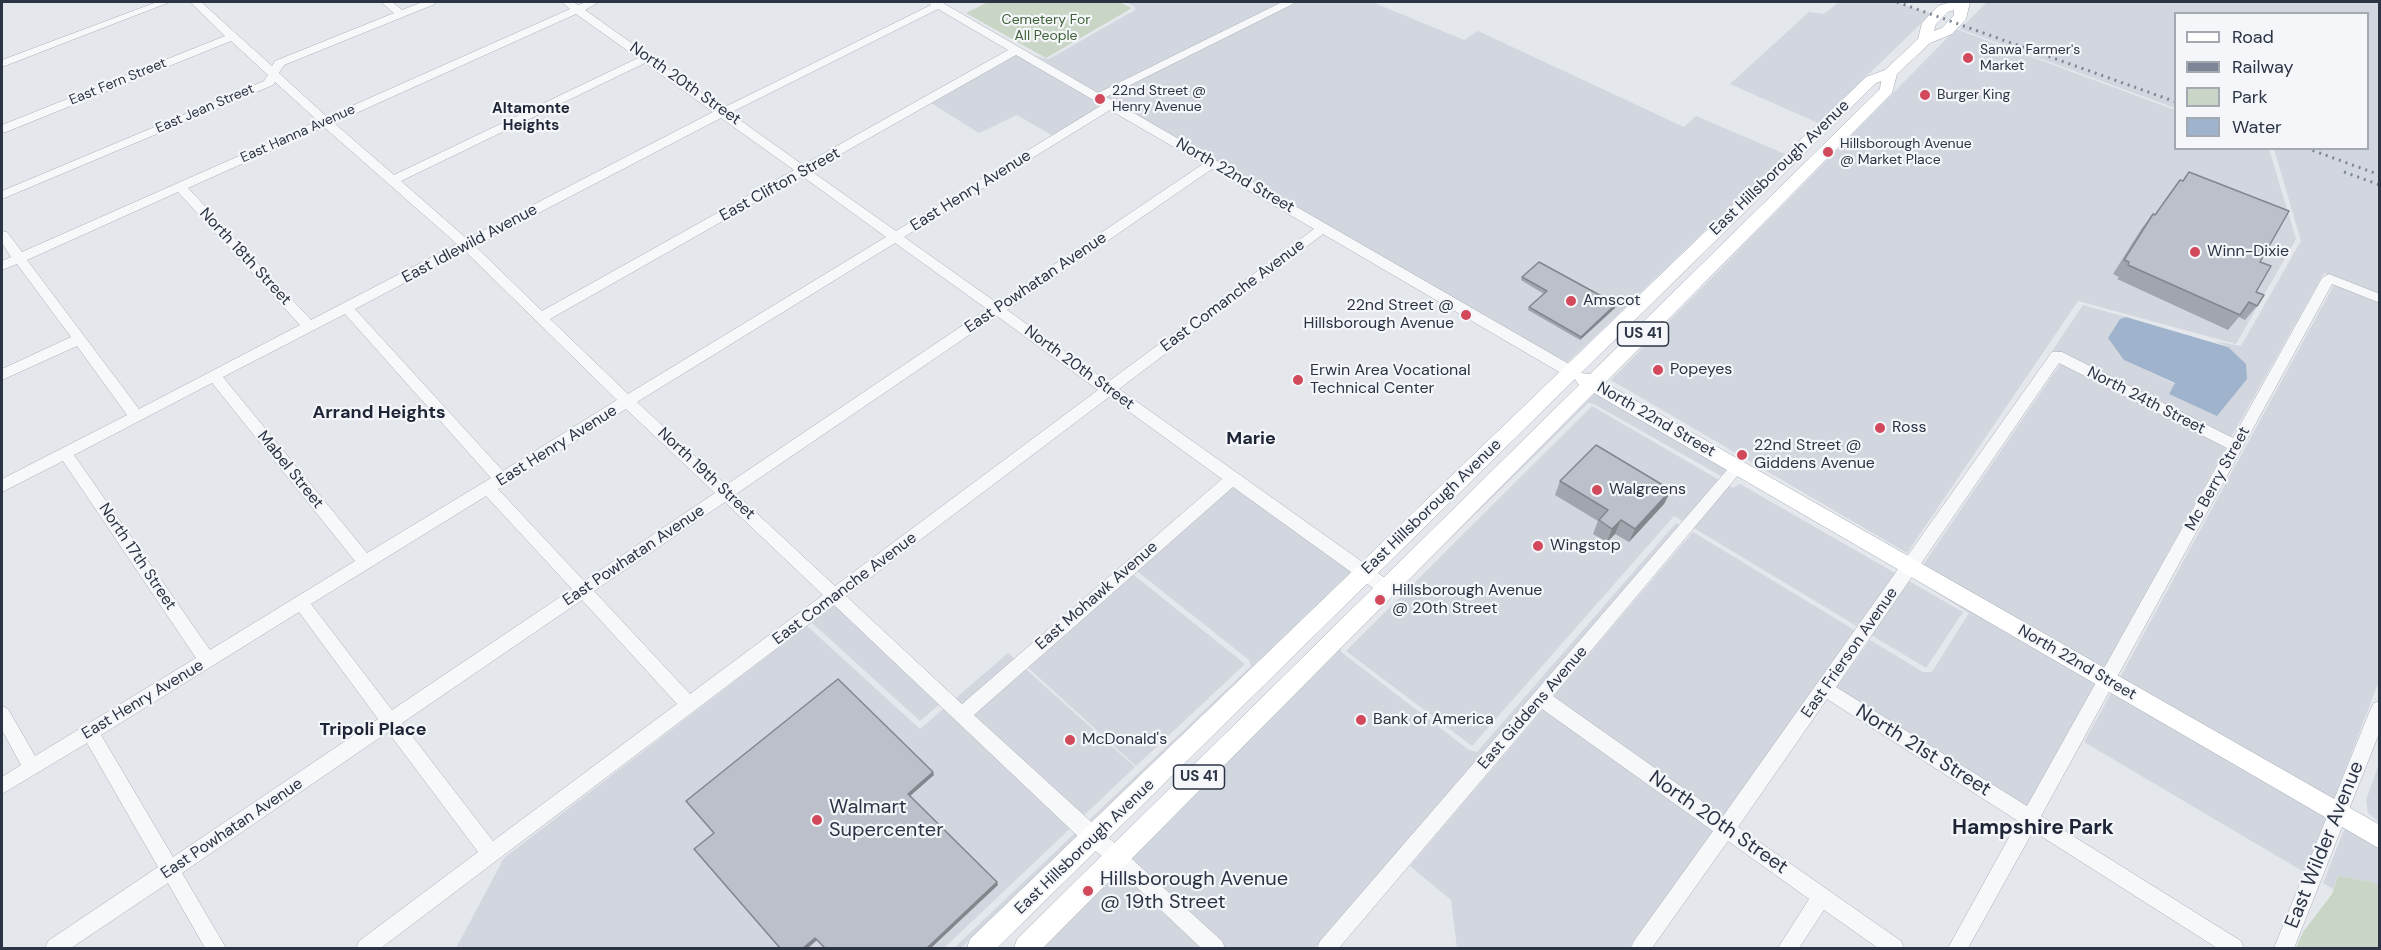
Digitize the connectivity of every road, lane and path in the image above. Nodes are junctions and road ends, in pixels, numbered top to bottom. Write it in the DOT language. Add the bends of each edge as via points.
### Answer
graph roads {
  1 [pos="165,2"];
  2 [pos="195,2"];
  3 [pos="386,2"];
  4 [pos="431,2"];
  5 [pos="594,2"];
  6 [pos="1289,2"];
  7 [pos="1962,2"];
  8 [pos="936,3"];
  9 [pos="573,5"];
  10 [pos="401,14"];
  11 [pos="234,36"];
  12 [pos="1017,50"];
  13 [pos="648,58"];
  14 [pos="2,64"];
  15 [pos="273,72"];
  16 [pos="1890,73"];
  17 [pos="1104,100"];
  18 [pos="723,112"];
  19 [pos="326,122"];
  20 [pos="2,129"];
  21 [pos="1213,163"];
  22 [pos="805,171"];
  23 [pos="393,180"];
  24 [pos="180,187"];
  25 [pos="2,195"];
  26 [pos="1323,228"];
  27 [pos="2,235"];
  28 [pos="897,237"];
  29 [pos="467,246"];
  30 [pos="19,258"];
  31 [pos="2,266"];
  32 [pos="2379,299"];
  33 [pos="347,308"];
  34 [pos="996,309"];
  35 [pos="541,318"];
  36 [pos="310,327"];
  37 [pos="77,340"];
  38 [pos="2057,356"];
  39 [pos="1571,372"];
  40 [pos="2,375"];
  41 [pos="215,377"];
  42 [pos="1593,384"];
  43 [pos="1108,389"];
  44 [pos="628,402"];
  45 [pos="137,417"];
  46 [pos="2236,446"];
  47 [pos="65,453"];
  48 [pos="1738,467"];
  49 [pos="1233,478"];
  50 [pos="495,484"];
  51 [pos="2,486"];
  52 [pos="726,494"];
  53 [pos="366,563"];
  54 [pos="1911,567"];
  55 [pos="1364,573"];
  56 [pos="1386,588"];
  57 [pos="582,591"];
  58 [pos="837,596"];
  59 [pos="301,603"];
  60 [pos="208,661"];
  61 [pos="2108,680"];
  62 [pos="1825,689"];
  63 [pos="1541,698"];
  64 [pos="689,705"];
  65 [pos="2379,708"];
  66 [pos="2,714"];
  67 [pos="962,715"];
  68 [pos="391,721"];
  69 [pos="90,732"];
  70 [pos="32,768"];
  71 [pos="2,786"];
  72 [pos="2339,814"];
  73 [pos="2031,819"];
  74 [pos="1726,829"];
  75 [pos="1093,838"];
  76 [pos="2379,838"];
  77 [pos="491,854"];
  78 [pos="1118,857"];
  79 [pos="170,871"];
  80 [pos="1822,897"];
  81 [pos="55,948"];
  82 [pos="216,948"];
  83 [pos="366,948"];
  84 [pos="980,948"];
  85 [pos="1026,948"];
  86 [pos="1215,948"];
  87 [pos="1327,948"];
  88 [pos="1641,948"];
  89 [pos="1788,948"];
  90 [pos="1894,948"];
  91 [pos="1958,948"];
  92 [pos="2234,948"];
  93 [pos="2284,948"];
  1 -- 14 [label="street"];
  2 -- 11 [label="street, North 19th Street"];
  3 -- 10 [label="street"];
  4 -- 10 [label="street, East Jean Street"];
  5 -- 9 [label="street, East Hanna Avenue"];
  6 -- 17 [label="street, East Henry Avenue"];
  7 -- 16 [label="main road, East Hillsborough Avenue / US 41" via="1961,16 1947,31 1925,40"];
  8 -- 12 [label="street, North 22nd Street"];
  8 -- 18 [label="street, East Idlewild Avenue"];
  9 -- 13 [label="street, North 20th Street"];
  9 -- 19 [label="street, East Hanna Avenue"];
  10 -- 15 [label="street, East Jean Street" via="279,63"];
  11 -- 15 [label="street, North 19th Street"];
  11 -- 20 [label="street, East Fern Street"];
  12 -- 17 [label="street, North 22nd Street"];
  12 -- 22 [label="street, East Clifton Street"];
  13 -- 18 [label="street, North 20th Street"];
  13 -- 23 [label="street"];
  15 -- 19 [label="street, North 19th Street"];
  15 -- 25 [label="street, East Jean Street" via="269,83"];
  16 -- 39 [label="main road, East Hillsborough Avenue / US 41" via="1871,80"];
  16 -- 42 [label="main road, East Hillsborough Avenue / US 41" via="1887,90"];
  17 -- 21 [label="street, North 22nd Street"];
  17 -- 28 [label="street, East Henry Avenue"];
  18 -- 22 [label="street, North 20th Street"];
  18 -- 29 [label="street, East Idlewild Avenue"];
  19 -- 23 [label="street, North 19th Street"];
  19 -- 24 [label="street, East Hanna Avenue"];
  21 -- 26 [label="street, North 22nd Street"];
  21 -- 34 [label="street, East Powhatan Avenue"];
  22 -- 28 [label="street, North 20th Street"];
  22 -- 35 [label="street, East Clifton Street"];
  23 -- 29 [label="street, North 19th Street"];
  24 -- 30 [label="street, East Hanna Avenue"];
  24 -- 36 [label="street, North 18th Street"];
  26 -- 39 [label="street, North 22nd Street"];
  26 -- 43 [label="street, East Comanche Avenue"];
  27 -- 30 [label="street"];
  28 -- 34 [label="street, North 20th Street"];
  28 -- 44 [label="street, East Henry Avenue"];
  29 -- 33 [label="street, East Idlewild Avenue"];
  29 -- 35 [label="street, North 19th Street"];
  30 -- 31 [label="street, East Hanna Avenue"];
  30 -- 37 [label="street"];
  32 -- 46 [label="street, Mc Berry Street" via="2329,278"];
  33 -- 36 [label="street, East Idlewild Avenue"];
  33 -- 50 [label="street"];
  34 -- 43 [label="street, North 20th Street"];
  34 -- 52 [label="street, East Powhatan Avenue"];
  35 -- 44 [label="street, North 19th Street"];
  36 -- 41 [label="street, East Idlewild Avenue"];
  37 -- 40 [label="street"];
  37 -- 45 [label="street"];
  38 -- 46 [label="street, North 24th Street"];
  38 -- 54 [label="street, East Frierson Avenue"];
  39 -- 42 [label="main road, North 22nd Street"];
  39 -- 55 [label="main road, East Hillsborough Avenue / US 41"];
  41 -- 45 [label="street, East Idlewild Avenue"];
  41 -- 53 [label="street, Mabel Street"];
  42 -- 48 [label="main road, North 22nd Street"];
  42 -- 56 [label="main road, East Hillsborough Avenue / US 41"];
  43 -- 49 [label="street, North 20th Street"];
  43 -- 58 [label="street, East Comanche Avenue"];
  44 -- 50 [label="street, East Henry Avenue"];
  44 -- 52 [label="street, North 19th Street"];
  45 -- 47 [label="street, East Idlewild Avenue"];
  46 -- 61 [label="street, Mc Berry Street"];
  47 -- 51 [label="street, East Idlewild Avenue"];
  47 -- 60 [label="street, North 17th Street"];
  48 -- 54 [label="main road, North 22nd Street"];
  48 -- 63 [label="street, East Giddens Avenue"];
  49 -- 55 [label="street, North 20th Street"];
  49 -- 67 [label="street, East Mohawk Avenue"];
  50 -- 53 [label="street, East Henry Avenue"];
  50 -- 57 [label="street"];
  52 -- 57 [label="street, East Powhatan Avenue"];
  52 -- 58 [label="street, North 19th Street"];
  53 -- 59 [label="street, East Henry Avenue"];
  54 -- 61 [label="main road, North 22nd Street"];
  54 -- 62 [label="street, East Frierson Avenue"];
  55 -- 56 [label="street, North 20th Street"];
  55 -- 75 [label="main road, East Hillsborough Avenue / US 41"];
  56 -- 78 [label="main road, East Hillsborough Avenue / US 41"];
  57 -- 64 [label="street"];
  57 -- 68 [label="street, East Powhatan Avenue"];
  58 -- 64 [label="street, East Comanche Avenue"];
  58 -- 67 [label="street, North 19th Street"];
  59 -- 60 [label="street, East Henry Avenue"];
  59 -- 68 [label="street"];
  60 -- 69 [label="street, East Henry Avenue"];
  61 -- 72 [label="main road, North 22nd Street"];
  61 -- 73 [label="street, Mc Berry Street"];
  62 -- 73 [label="street, North 21st Street"];
  62 -- 74 [label="street, East Frierson Avenue"];
  63 -- 74 [label="street, North 20th Street"];
  63 -- 87 [label="street, East Giddens Avenue"];
  64 -- 77 [label="street, East Comanche Avenue"];
  65 -- 72 [label="street, East Wilder Avenue"];
  66 -- 70 [label="street"];
  67 -- 75 [label="street, North 19th Street"];
  68 -- 77 [label="street"];
  68 -- 79 [label="street, East Powhatan Avenue"];
  69 -- 70 [label="street, East Henry Avenue"];
  69 -- 79 [label="street"];
  70 -- 71 [label="street, East Henry Avenue"];
  72 -- 76 [label="main road, North 22nd Street"];
  72 -- 93 [label="street, East Wilder Avenue"];
  73 -- 91 [label="street, Mc Berry Street"];
  73 -- 92 [label="street, North 21st Street"];
  74 -- 80 [label="street, North 20th Street"];
  74 -- 88 [label="street, East Frierson Avenue"];
  75 -- 78 [label="street, North 19th Street"];
  75 -- 84 [label="main road, East Hillsborough Avenue / US 41"];
  77 -- 83 [label="street, East Comanche Avenue"];
  78 -- 85 [label="main road, East Hillsborough Avenue / US 41"];
  78 -- 86 [label="street, North 19th Street"];
  79 -- 81 [label="street, East Powhatan Avenue"];
  79 -- 82 [label="street"];
  80 -- 89 [label="street"];
  80 -- 90 [label="street, North 20th Street"];
}
